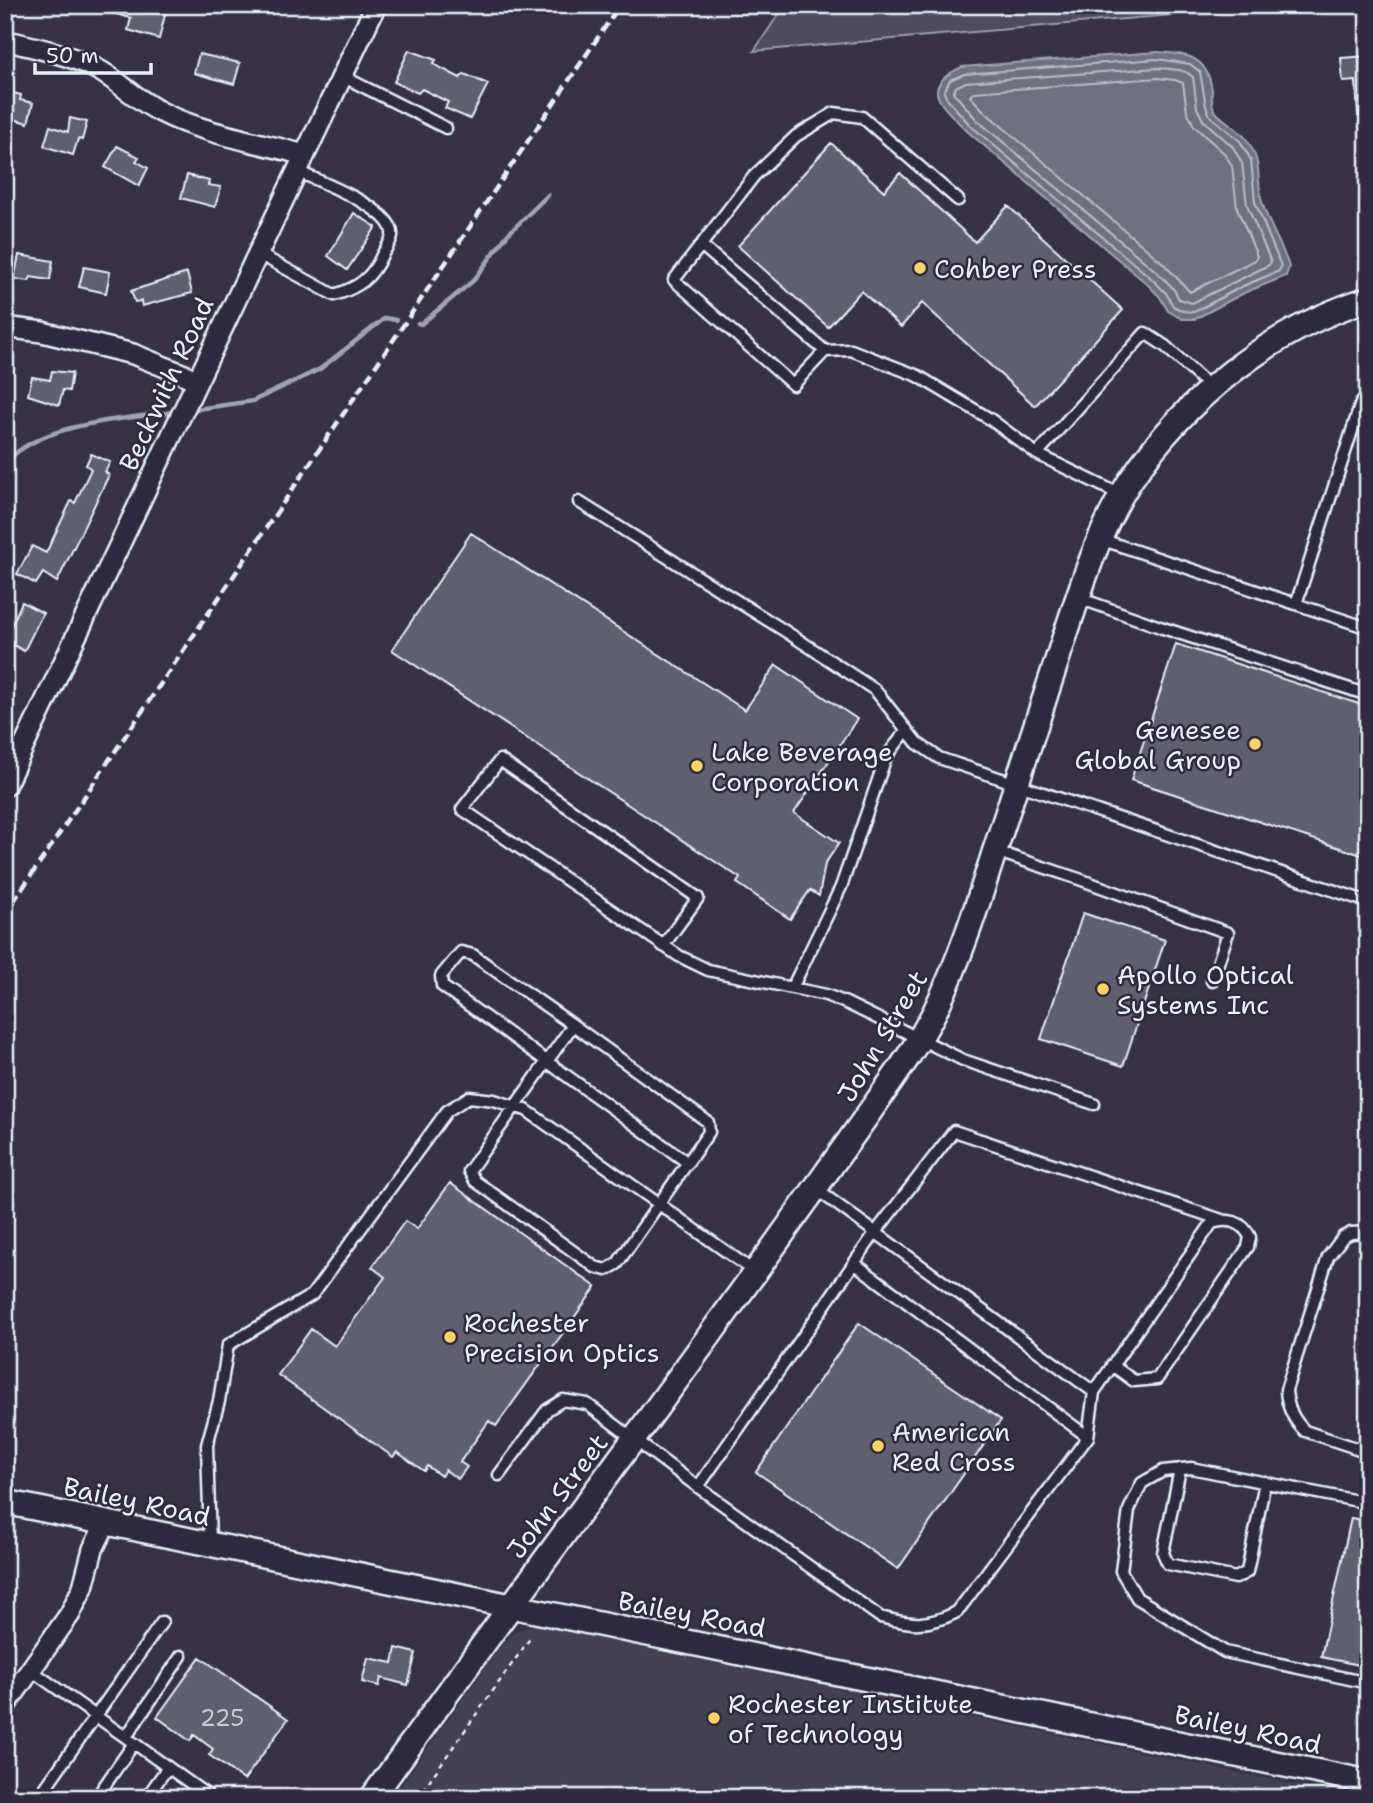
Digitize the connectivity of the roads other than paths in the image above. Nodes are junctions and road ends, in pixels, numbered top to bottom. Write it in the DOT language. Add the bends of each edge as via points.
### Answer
graph roads {
  1 [pos="376,5"];
  2 [pos="5,40"];
  3 [pos="342,76"];
  4 [pos="446,128"];
  5 [pos="300,163"];
  6 [pos="958,200"];
  7 [pos="701,245"];
  8 [pos="257,253"];
  9 [pos="1368,299"];
  10 [pos="5,327"];
  11 [pos="825,351"];
  12 [pos="197,380"];
  13 [pos="1212,389"];
  14 [pos="1361,403"];
  15 [pos="1037,454"];
  16 [pos="1122,495"];
  17 [pos="579,502"];
  18 [pos="1100,539"];
  19 [pos="1079,598"];
  20 [pos="1296,604"];
  21 [pos="1368,628"];
  22 [pos="1368,695"];
  23 [pos="907,730"];
  24 [pos="1017,785"];
  25 [pos="5,786"];
  26 [pos="995,851"];
  27 [pos="1368,902"];
  28 [pos="663,946"];
  29 [pos="1212,981"];
  30 [pos="792,988"];
  31 [pos="573,1025"];
  32 [pos="918,1040"];
  33 [pos="547,1062"];
  34 [pos="1094,1104"];
  35 [pos="514,1106"];
  36 [pos="688,1163"];
  37 [pos="815,1189"];
  38 [pos="659,1205"];
  39 [pos="1222,1220"];
  40 [pos="1368,1232"];
  41 [pos="875,1233"];
  42 [pos="854,1263"];
  43 [pos="755,1273"];
  44 [pos="1112,1365"];
  45 [pos="1094,1392"];
  46 [pos="1088,1437"];
  47 [pos="635,1439"];
  48 [pos="1368,1452"];
  49 [pos="1180,1469"];
  50 [pos="499,1475"];
  51 [pos="1265,1482"];
  52 [pos="698,1487"];
  53 [pos="5,1502"];
  54 [pos="1368,1503"];
  55 [pos="106,1523"];
  56 [pos="211,1545"];
  57 [pos="509,1607"];
  58 [pos="162,1622"];
  59 [pos="181,1656"];
  60 [pos="31,1670"];
  61 [pos="1368,1683"];
  62 [pos="5,1706"];
  63 [pos="97,1717"];
  64 [pos="130,1740"];
  65 [pos="168,1766"];
  66 [pos="1368,1782"];
  67 [pos="38,1798"];
  68 [pos="96,1798"];
  69 [pos="146,1798"];
  70 [pos="205,1798"];
  71 [pos="372,1798"];
  1 -- 3 [label="street, Beckwith Road"];
  2 -- 5 [label="street" via="80,61 164,114"];
  3 -- 4 [label="lane"];
  3 -- 5 [label="street, Beckwith Road"];
  5 -- 8 [label="street, Beckwith Road"];
  5 -- 8 [label="lane" via="389,221 392,235 374,273 354,290 334,295"];
  6 -- 7 [label="lane" via="862,117 834,113 796,136 754,176"];
  7 -- 11 [label="lane"];
  7 -- 11 [label="lane" via="674,280 793,385"];
  8 -- 12 [label="street, Beckwith Road"];
  9 -- 13 [label="street, John Street" via="1295,329"];
  10 -- 12 [label="street" via="133,354"];
  11 -- 15 [label="lane" via="851,350 918,376 990,419"];
  12 -- 25 [label="street, Beckwith Road"];
  13 -- 15 [label="lane" via="1145,333"];
  13 -- 16 [label="street, John Street" via="1155,448"];
  14 -- 20 [label="lane"];
  15 -- 16 [label="lane"];
  16 -- 18 [label="street, John Street"];
  17 -- 23 [label="lane" via="875,690"];
  18 -- 19 [label="street, John Street"];
  18 -- 20 [label="lane"];
  19 -- 22 [label="lane"];
  19 -- 24 [label="street, John Street"];
  20 -- 21 [label="lane"];
  23 -- 24 [label="lane" via="939,758"];
  23 -- 30 [label="lane" via="886,757 841,887"];
  24 -- 26 [label="street, John Street"];
  24 -- 27 [label="lane"];
  26 -- 29 [label="lane" via="1228,933"];
  26 -- 32 [label="street, John Street" via="954,969"];
  28 -- 28 [label="lane" via="462,810 500,760 698,898"];
  28 -- 30 [label="lane" via="708,970"];
  30 -- 32 [label="lane" via="846,1003"];
  31 -- 33 [label="lane"];
  31 -- 33 [label="lane" via="473,955 461,952 441,976 442,986"];
  31 -- 36 [label="lane" via="708,1122 709,1132"];
  32 -- 34 [label="lane"];
  32 -- 37 [label="street, John Street"];
  33 -- 35 [label="lane"];
  33 -- 36 [label="lane"];
  35 -- 38 [label="lane"];
  35 -- 38 [label="lane" via="468,1171 475,1181 595,1266 606,1270 617,1264"];
  35 -- 56 [label="lane" via="469,1097 447,1111 312,1295 228,1345 207,1445"];
  36 -- 38 [label="lane"];
  37 -- 41 [label="lane"];
  37 -- 43 [label="street, John Street"];
  38 -- 43 [label="lane"];
  39 -- 41 [label="lane" via="954,1132"];
  39 -- 44 [label="lane" via="1212,1223"];
  39 -- 44 [label="lane" via="1234,1221 1246,1230 1248,1247 1157,1379 1134,1381"];
  40 -- 48 [label="lane" via="1343,1237 1328,1257 1286,1390 1298,1425"];
  41 -- 42 [label="lane"];
  41 -- 45 [label="lane"];
  42 -- 46 [label="lane"];
  42 -- 52 [label="lane"];
  43 -- 47 [label="street, John Street"];
  44 -- 45 [label="lane"];
  45 -- 46 [label="lane"];
  46 -- 52 [label="lane" via="957,1612 937,1621 908,1624 880,1617"];
  47 -- 50 [label="lane" via="587,1404 563,1400 547,1410"];
  47 -- 52 [label="lane"];
  47 -- 57 [label="street, John Street"];
  49 -- 51 [label="lane"];
  49 -- 51 [label="lane" via="1163,1553 1168,1564 1236,1578 1247,1572"];
  49 -- 61 [label="lane" via="1163,1471 1142,1483 1129,1510 1121,1571 1137,1598 1225,1652"];
  51 -- 54 [label="lane"];
  53 -- 55 [label="street, Bailey Road"];
  55 -- 56 [label="street, Bailey Road"];
  55 -- 60 [label="street" via="70,1614"];
  56 -- 57 [label="street, Bailey Road"];
  57 -- 66 [label="street, Bailey Road"];
  57 -- 71 [label="street, John Street"];
  58 -- 63 [label="lane"];
  59 -- 64 [label="lane"];
  60 -- 62 [label="street"];
  60 -- 63 [label="lane"];
  63 -- 64 [label="lane"];
  63 -- 67 [label="lane"];
  64 -- 65 [label="lane"];
  64 -- 68 [label="lane"];
  65 -- 69 [label="lane"];
  65 -- 70 [label="lane" via="207,1795"];
}
